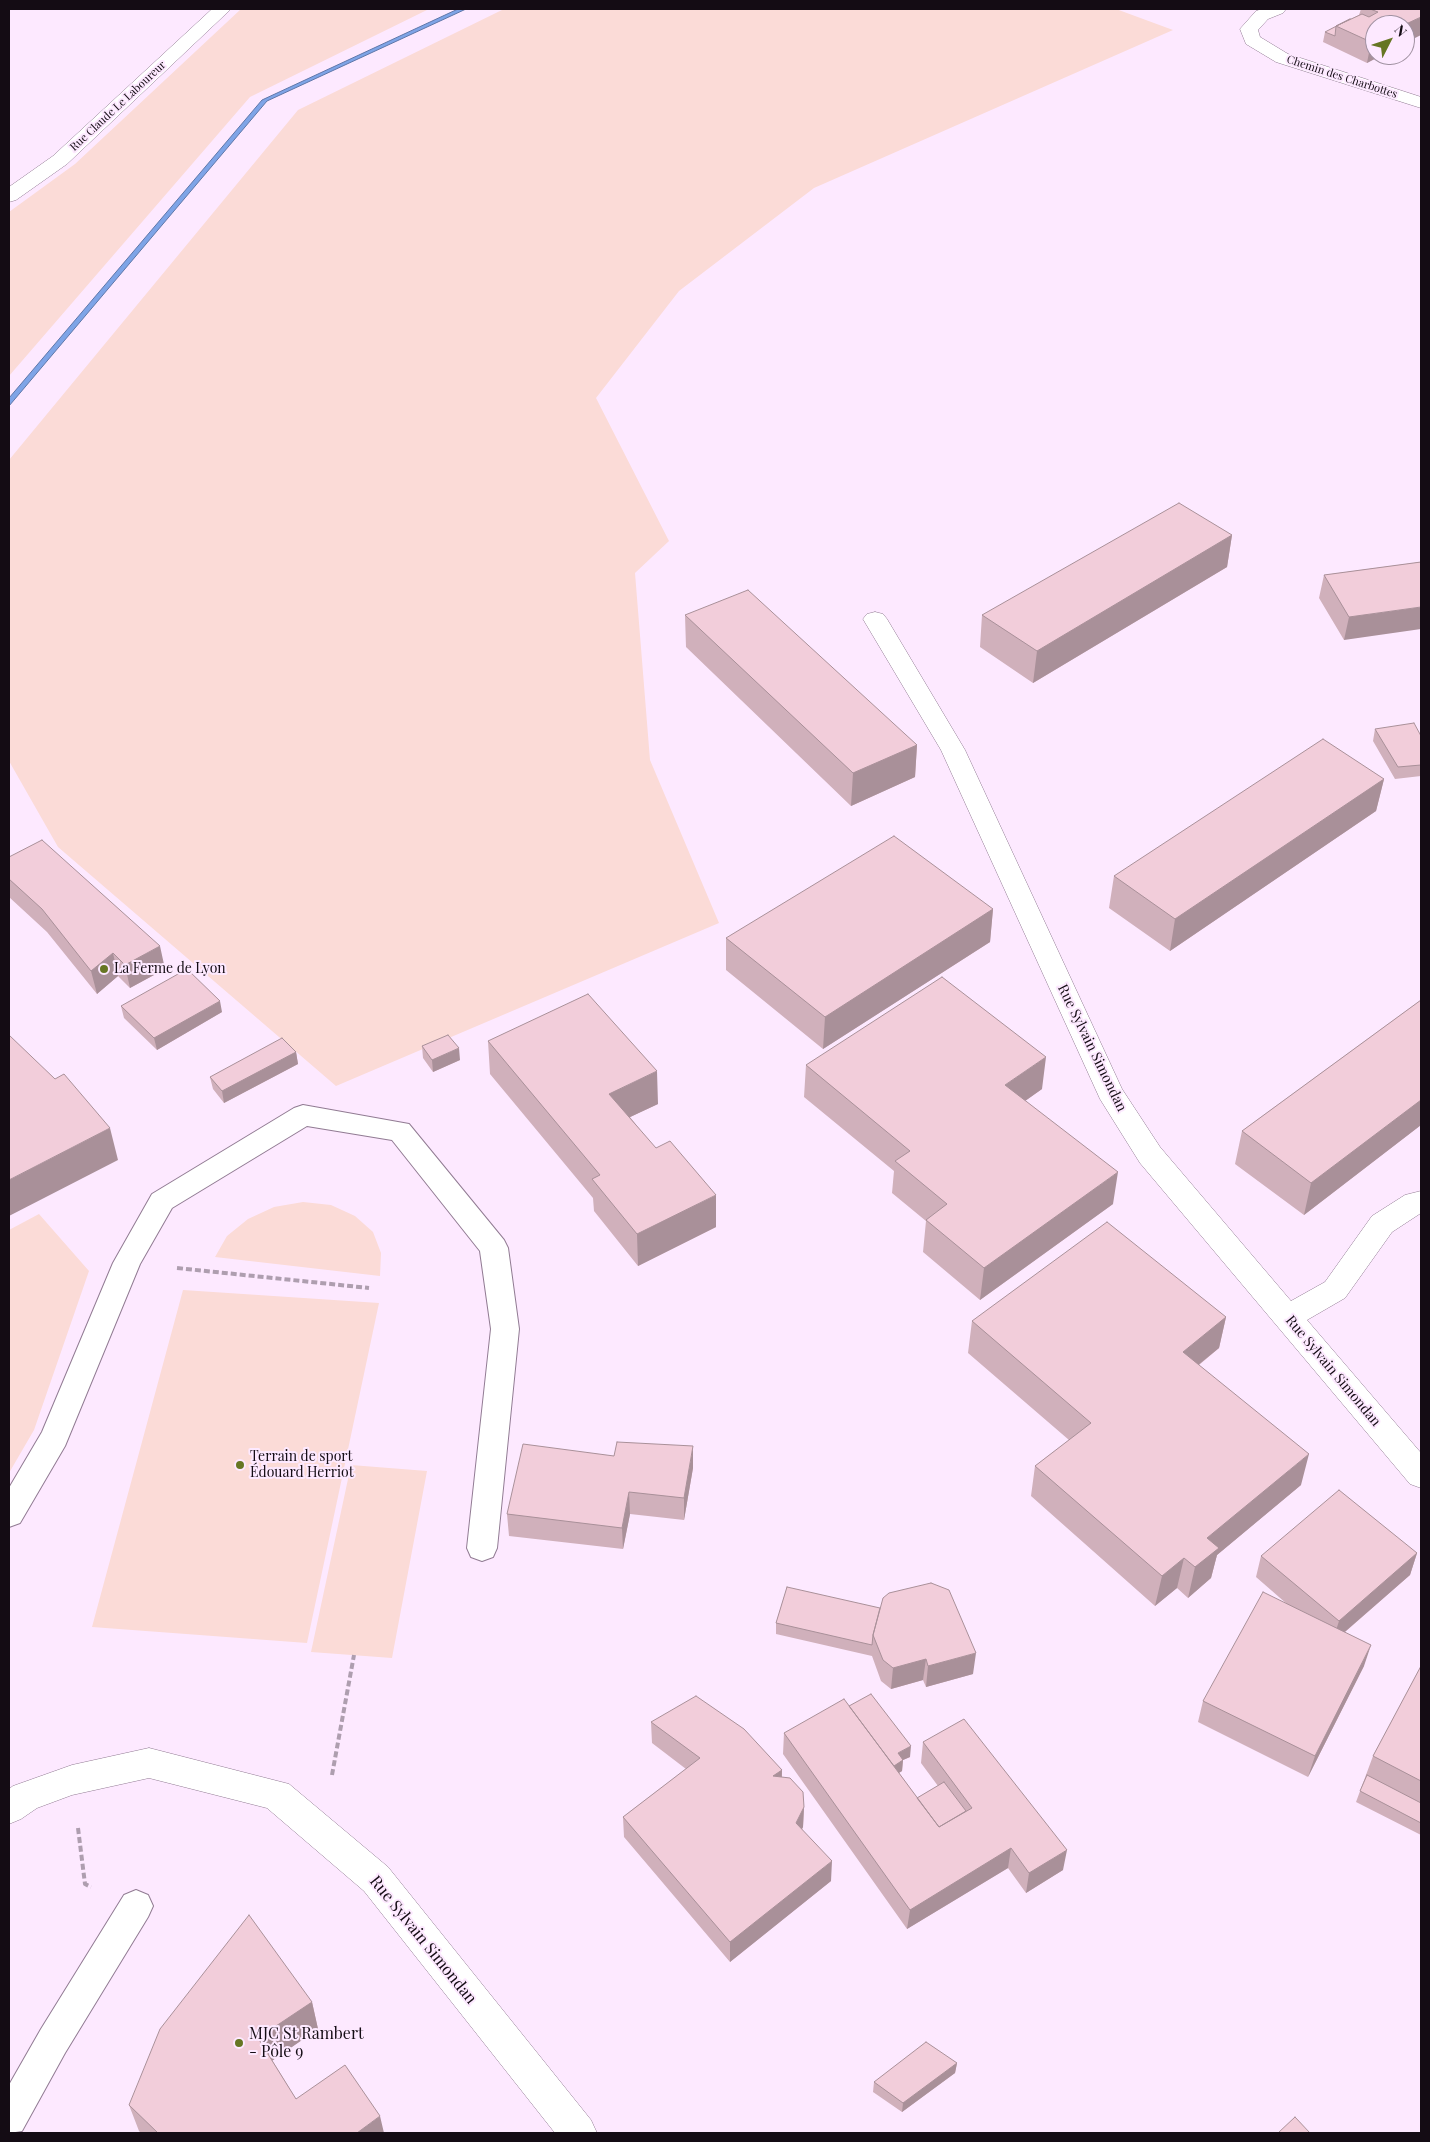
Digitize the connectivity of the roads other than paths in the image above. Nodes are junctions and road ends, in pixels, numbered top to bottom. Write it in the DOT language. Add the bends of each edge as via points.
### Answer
graph roads {
  1 [pos="222,9"];
  2 [pos="1277,9"];
  3 [pos="1421,103"];
  4 [pos="9,196"];
  5 [pos="875,618"];
  6 [pos="1421,1202"];
  7 [pos="1287,1317"];
  8 [pos="1421,1474"];
  9 [pos="9,1514"];
  10 [pos="482,1548"];
  11 [pos="9,1808"];
  12 [pos="136,1906"];
  13 [pos="9,2119"];
  14 [pos="578,2133"];
  1 -- 4 [label="street, Rue Claude Le Laboureur" via="60,160"];
  2 -- 3 [label="street, Chemin des Charbottes" via="1262,15 1249,29 1252,40 1282,58"];
  5 -- 7 [label="street, Rue Sylvain Simondan" via="953,750 1110,1092 1150,1155"];
  6 -- 7 [label="street" via="1415,1202 1382,1224 1335,1290"];
  7 -- 8 [label="street, Rue Sylvain Simondan"];
  9 -- 10 [label="lane" via="55,1437 127,1263 162,1202 303,1115 400,1131 494,1248 505,1329"];
  11 -- 14 [label="street, Rue Sylvain Simondan" via="25,1797 72,1780 149,1762 277,1795 376,1879"];
  12 -- 13 [label="lane"];
}
